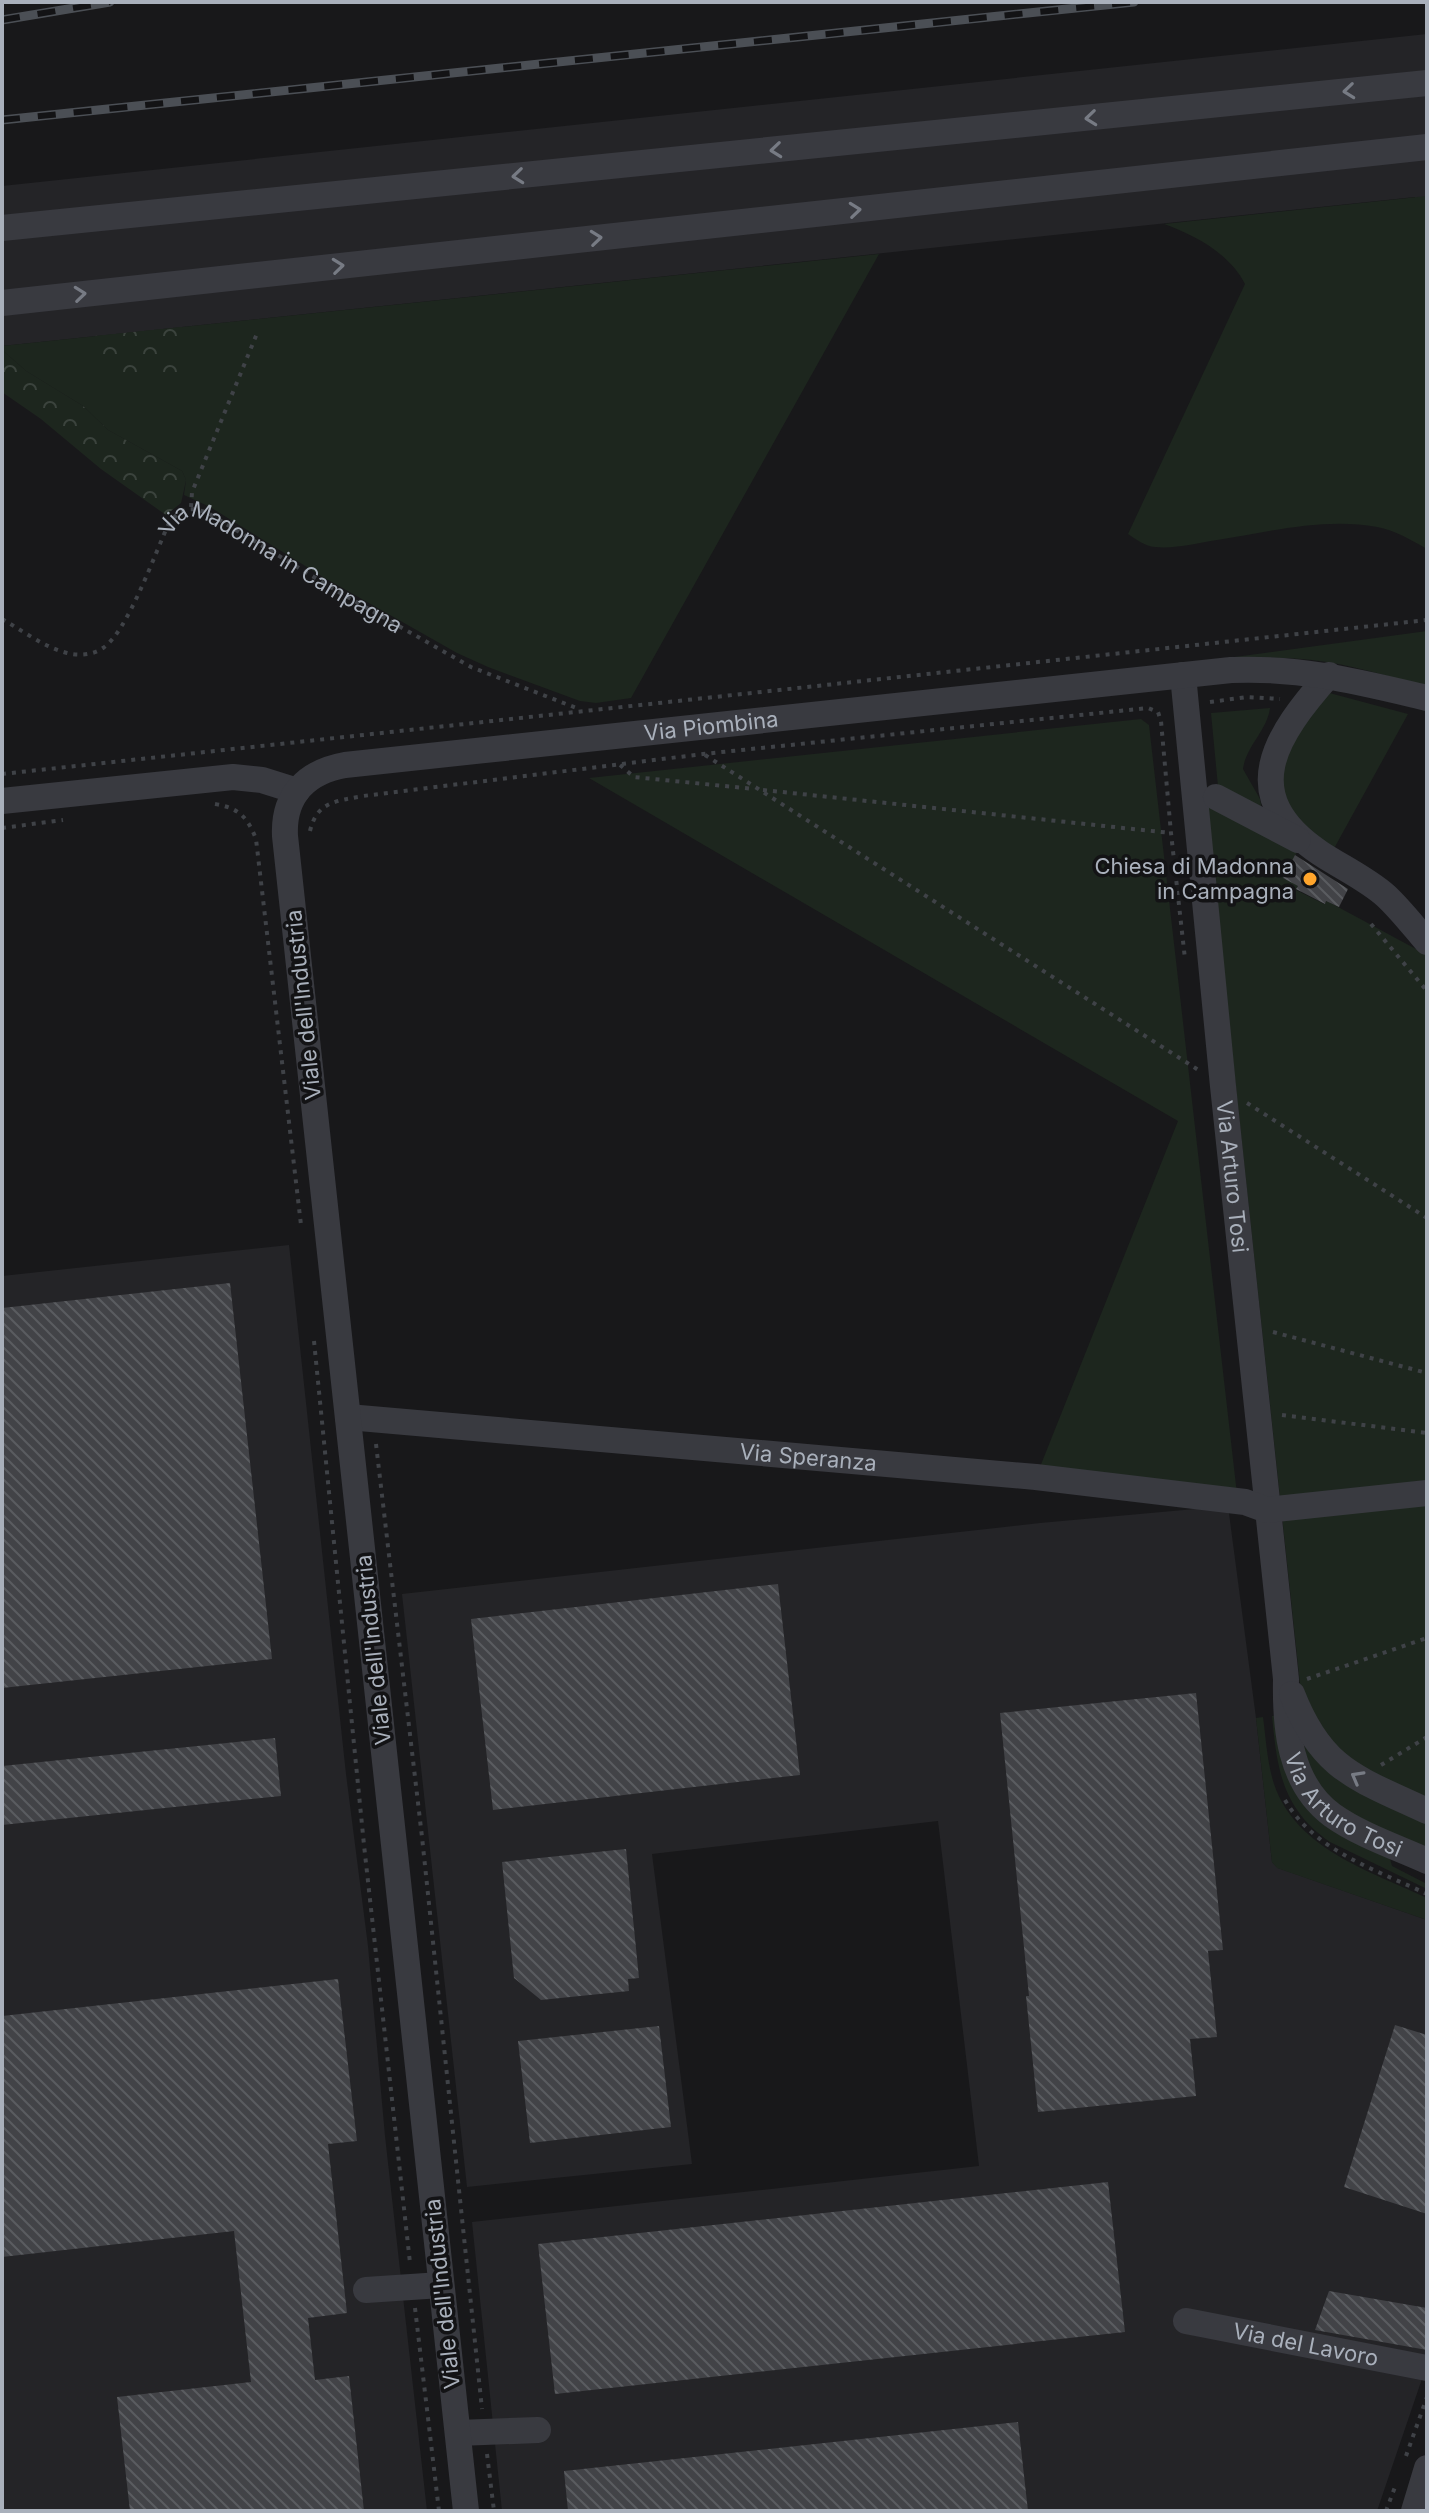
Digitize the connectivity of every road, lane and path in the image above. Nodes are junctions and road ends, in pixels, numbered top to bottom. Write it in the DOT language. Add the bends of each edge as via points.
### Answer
graph roads {
  1 [pos="1427,83"];
  2 [pos="1427,147"];
  3 [pos="2,228"];
  4 [pos="2,303"];
  5 [pos="258,331"];
  6 [pos="191,507"];
  7 [pos="2,619"];
  8 [pos="1427,620"];
  9 [pos="1183,675"];
  10 [pos="1329,675"];
  11 [pos="1427,698"];
  12 [pos="1307,702"];
  13 [pos="1148,708"];
  14 [pos="582,710"];
  15 [pos="1207,711"];
  16 [pos="616,736"];
  17 [pos="703,754"];
  18 [pos="619,764"];
  19 [pos="2,774"];
  20 [pos="759,790"];
  21 [pos="297,791"];
  22 [pos="1216,797"];
  23 [pos="2,801"];
  24 [pos="210,803"];
  25 [pos="76,819"];
  26 [pos="2,828"];
  27 [pos="1171,833"];
  28 [pos="310,836"];
  29 [pos="1318,852"];
  30 [pos="1371,924"];
  31 [pos="1427,942"];
  32 [pos="1427,991"];
  33 [pos="1223,1086"];
  34 [pos="1249,1119"];
  35 [pos="1427,1218"];
  36 [pos="303,1237"];
  37 [pos="313,1330"];
  38 [pos="1272,1345"];
  39 [pos="1427,1373"];
  40 [pos="1280,1415"];
  41 [pos="361,1418"];
  42 [pos="1427,1433"];
  43 [pos="1427,1493"];
  44 [pos="1267,1510"];
  45 [pos="1427,1638"];
  46 [pos="1308,1664"];
  47 [pos="1298,1679"];
  48 [pos="1313,1690"];
  49 [pos="1427,1737"];
  50 [pos="1391,1772"];
  51 [pos="1427,1811"];
  52 [pos="1427,1861"];
  53 [pos="441,2285"];
  54 [pos="413,2288"];
  55 [pos="366,2290"];
  56 [pos="1186,2321"];
  57 [pos="1427,2368"];
  58 [pos="538,2430"];
  59 [pos="485,2432"];
  60 [pos="458,2433"];
  61 [pos="1427,2468"];
  62 [pos="439,2511"];
  63 [pos="466,2511"];
  64 [pos="494,2511"];
  65 [pos="1414,2511"];
  1 -- 3 [label="street, one-way"];
  4 -- 2 [label="street, one-way"];
  5 -- 6 [label="path" via="192,492"];
  6 -- 7 [label="path, Via Madonna in Campagna" via="169,523 122,625 105,647 82,655 68,653"];
  6 -- 14 [label="path, Via Madonna in Campagna" via="471,667"];
  8 -- 14 [label="path"];
  9 -- 10 [label="street, Via Piombina" via="1271,669"];
  9 -- 16 [label="street, Via Piombina"];
  9 -- 33 [label="street, Via Arturo Tosi"];
  10 -- 11 [label="street, Via Piombina"];
  10 -- 12 [label="street"];
  12 -- 15 [label="path" via="1247,697 1211,701"];
  12 -- 29 [label="street" via="1275,749 1272,797 1290,827"];
  13 -- 17 [label="path"];
  14 -- 16 [label="path, Via Madonna in Campagna"];
  14 -- 19 [label="path"];
  16 -- 21 [label="street, Via Piombina" via="345,765 319,772"];
  17 -- 18 [label="path"];
  17 -- 20 [label="path"];
  18 -- 20 [label="path" via="634,777"];
  18 -- 28 [label="path" via="342,800 322,807"];
  20 -- 27 [label="path"];
  20 -- 33 [label="path"];
  21 -- 23 [label="street" via="233,777"];
  21 -- 41 [label="street, Viale dell'Industria" via="286,812 285,836"];
  22 -- 29 [label="street"];
  24 -- 36 [label="path" via="245,816 256,839"];
  25 -- 26 [label="path"];
  29 -- 31 [label="street" via="1386,896"];
  30 -- 32 [label="path"];
  33 -- 44 [label="street, Via Arturo Tosi"];
  34 -- 35 [label="path" via="1247,1104"];
  37 -- 54 [label="path"];
  38 -- 39 [label="path" via="1270,1331"];
  40 -- 42 [label="path"];
  41 -- 44 [label="street, Via Speranza" via="1036,1477 1245,1502"];
  41 -- 53 [label="street, Viale dell'Industria"];
  41 -- 59 [label="path" via="422,1837"];
  43 -- 44 [label="street"];
  44 -- 47 [label="street, Via Arturo Tosi"];
  45 -- 47 [label="path"];
  46 -- 47 [label="path"];
  47 -- 48 [label="path"];
  51 -- 47 [label="street, Via Arturo Tosi, one-way" via="1353,1775 1328,1756 1306,1727"];
  47 -- 52 [label="street, Via Arturo Tosi" via="1286,1715 1291,1749 1317,1800 1339,1819"];
  49 -- 50 [label="path" via="1379,1766"];
  53 -- 54 [label="street"];
  53 -- 60 [label="street, Viale dell'Industria"];
  54 -- 55 [label="street"];
  54 -- 62 [label="path"];
  56 -- 57 [label="street, Via del Lavoro"];
  58 -- 59 [label="street"];
  59 -- 60 [label="street"];
  59 -- 64 [label="path"];
  60 -- 63 [label="street, Viale dell'Industria"];
  61 -- 65 [label="street"];
}
